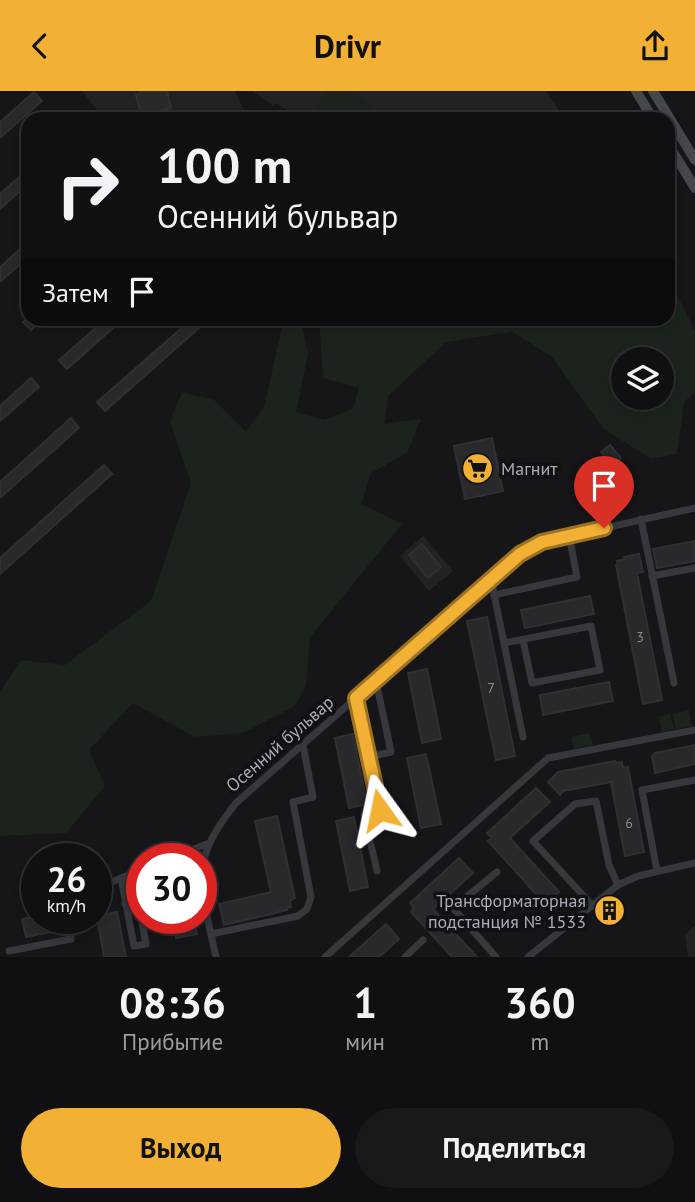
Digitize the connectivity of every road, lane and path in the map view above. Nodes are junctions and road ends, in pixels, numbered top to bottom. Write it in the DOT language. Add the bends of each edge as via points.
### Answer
graph roads {
  1 [pos="653,91"];
  2 [pos="639,92"];
  3 [pos="649,112"];
  4 [pos="666,112"];
  5 [pos="675,127"];
  6 [pos="675,155"];
  7 [pos="695,160"];
  8 [pos="695,188"];
  9 [pos="695,508"];
  10 [pos="641,519"];
  11 [pos="569,535"];
  12 [pos="695,568"];
  13 [pos="652,576"];
  14 [pos="491,579"];
  15 [pos="494,595"];
  16 [pos="523,640"];
  17 [pos="504,643"];
  18 [pos="376,681"];
  19 [pos="674,683"];
  20 [pos="356,698"];
  21 [pos="695,730"];
  22 [pos="523,737"];
  23 [pos="303,745"];
  24 [pos="369,757"];
  25 [pos="695,780"];
  26 [pos="209,843"];
  27 [pos="695,863"];
  28 [pos="377,871"];
  29 [pos="657,871"];
  30 [pos="497,872"];
  31 [pos="126,877"];
  32 [pos="121,879"];
  33 [pos="112,882"];
  34 [pos="618,885"];
  35 [pos="125,904"];
  36 [pos="592,905"];
  37 [pos="217,933"];
  38 [pos="70,934"];
  39 [pos="211,934"];
  40 [pos="423,940"];
  41 [pos="9,951"];
  42 [pos="216,957"];
  43 [pos="325,957"];
  44 [pos="405,957"];
  45 [pos="496,957"];
  46 [pos="528,957"];
  1 -- 4 [label="main road"];
  2 -- 3 [label="main road"];
  5 -- 7 [label="main road"];
  6 -- 8 [label="main road"];
  9 -- 10 [label="street, Осенний бульвар"];
  10 -- 11 [label="street, Осенний бульвар"];
  10 -- 13 [label="street"];
  11 -- 14 [label="street, Осенний бульвар" via="530,548"];
  11 -- 15 [label="street" via="577,577"];
  12 -- 13 [label="street"];
  13 -- 19 [label="street"];
  14 -- 15 [label="street"];
  14 -- 18 [label="street, Осенний бульвар"];
  15 -- 17 [label="street"];
  16 -- 16 [label="street" via="591,626 600,670 532,683"];
  16 -- 17 [label="street"];
  17 -- 22 [label="street"];
  18 -- 20 [label="street, Осенний бульвар"];
  18 -- 24 [label="street" via="391,752"];
  20 -- 23 [label="street, Осенний бульвар"];
  20 -- 24 [label="street"];
  21 -- 43 [label="street" via="548,758"];
  23 -- 26 [label="street, Осенний бульвар" via="236,803"];
  23 -- 37 [label="street" via="313,797 293,802 311,897 307,909 298,916"];
  24 -- 28 [label="street" via="380,810 365,814"];
  25 -- 29 [label="street" via="642,790"];
  27 -- 29 [label="street"];
  29 -- 34 [label="street"];
  30 -- 45 [label="street" via="453,908"];
  31 -- 32 [label="street"];
  32 -- 33 [label="street"];
  32 -- 35 [label="street"];
  34 -- 36 [label="street"];
  34 -- 36 [label="street" via="609,865 596,801 575,804 533,841"];
  35 -- 35 [label="street" via="134,946 146,944 138,901"];
  36 -- 46 [label="street"];
  38 -- 41 [label="street" via="71,939"];
  39 -- 42 [label="street, Осенний бульвар"];
  40 -- 44 [label="street"];
}
